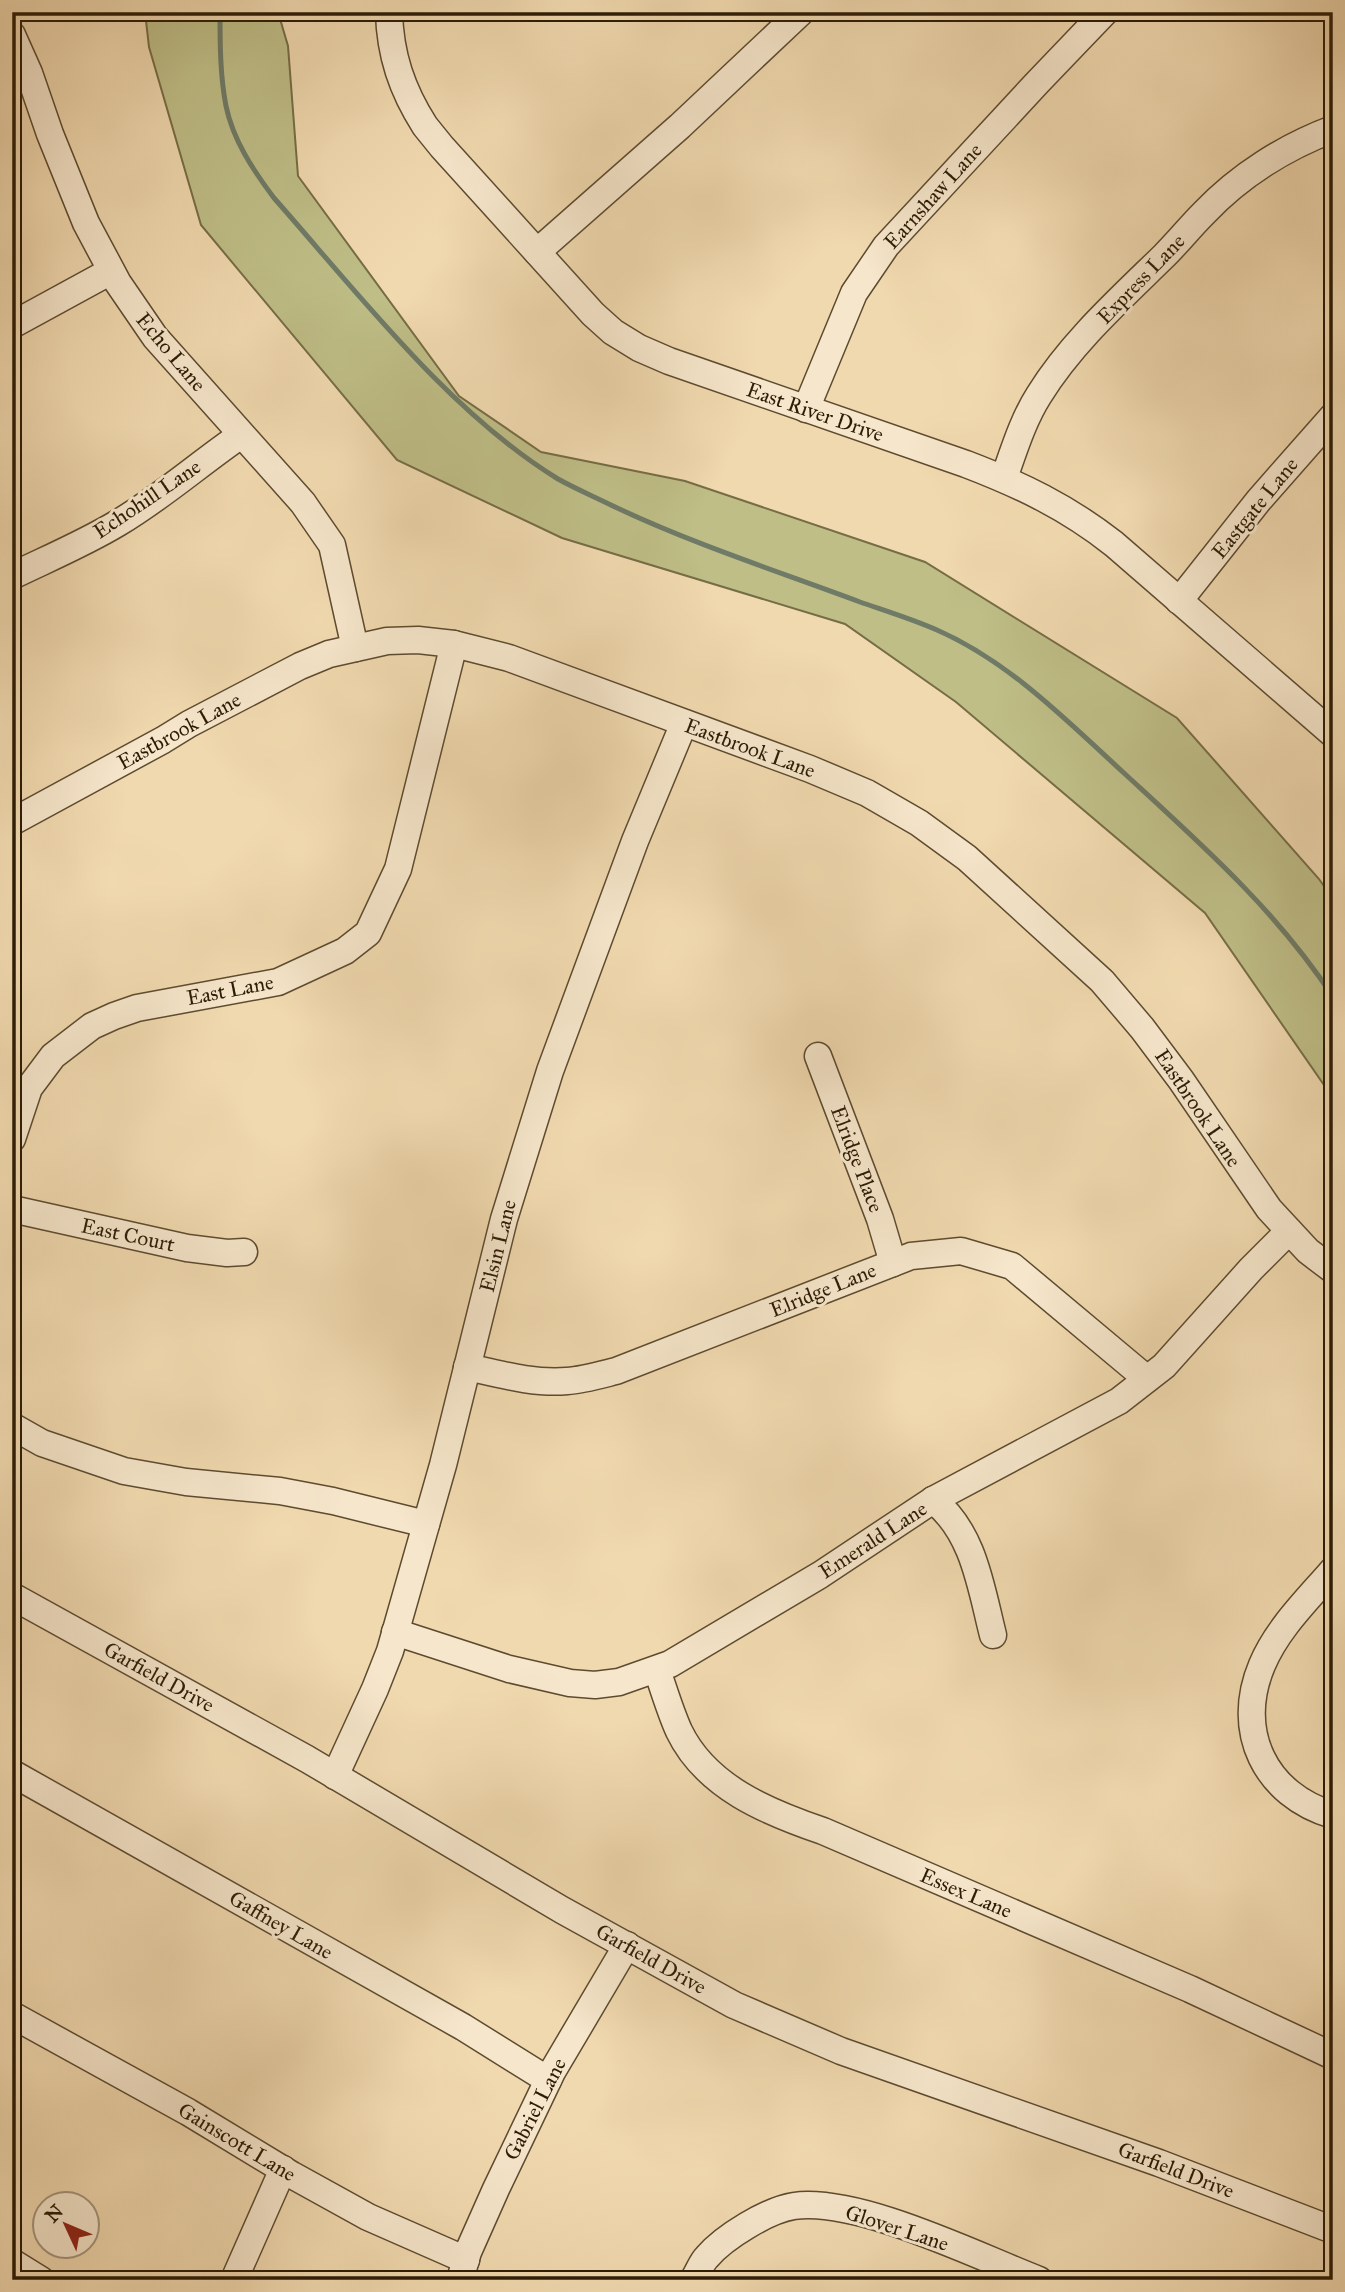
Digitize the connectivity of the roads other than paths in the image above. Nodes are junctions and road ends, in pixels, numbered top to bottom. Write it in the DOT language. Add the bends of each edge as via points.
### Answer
graph roads {
  1 [pos="389,12"];
  2 [pos="801,12"];
  3 [pos="1105,12"];
  4 [pos="12,35"];
  5 [pos="21,77"];
  6 [pos="1333,129"];
  7 [pos="537,252"];
  8 [pos="111,271"];
  9 [pos="12,325"];
  10 [pos="806,409"];
  11 [pos="1333,416"];
  12 [pos="241,435"];
  13 [pos="1004,478"];
  14 [pos="12,576"];
  15 [pos="1179,601"];
  16 [pos="454,644"];
  17 [pos="355,648"];
  18 [pos="684,723"];
  19 [pos="1333,734"];
  20 [pos="12,822"];
  21 [pos="818,1056"];
  22 [pos="12,1139"];
  23 [pos="12,1209"];
  24 [pos="1289,1231"];
  25 [pos="244,1252"];
  26 [pos="893,1263"];
  27 [pos="1333,1270"];
  28 [pos="467,1367"];
  29 [pos="1147,1380"];
  30 [pos="12,1426"];
  31 [pos="933,1500"];
  32 [pos="426,1524"];
  33 [pos="1333,1570"];
  34 [pos="12,1596"];
  35 [pos="395,1632"];
  36 [pos="993,1635"];
  37 [pos="657,1670"];
  38 [pos="12,1773"];
  39 [pos="335,1776"];
  40 [pos="1333,1815"];
  41 [pos="627,1945"];
  42 [pos="12,2015"];
  43 [pos="1333,2056"];
  44 [pos="548,2080"];
  45 [pos="283,2169"];
  46 [pos="1333,2230"];
  47 [pos="12,2262"];
  48 [pos="463,2270"];
  49 [pos="41,2280"];
  50 [pos="234,2280"];
  51 [pos="693,2280"];
  52 [pos="1039,2280"];
  1 -- 7 [label="street, East River Drive" via="394,60 411,104 442,147"];
  2 -- 7 [label="street"];
  3 -- 10 [label="street, Earnshaw Lane" via="886,246 854,293"];
  4 -- 5 [label="street, Echo Lane"];
  5 -- 8 [label="street, Echo Lane"];
  6 -- 13 [label="street, Express Lane" via="1295,145 1225,192 1101,319 1037,397"];
  7 -- 10 [label="street, East River Drive" via="593,314 639,348"];
  8 -- 9 [label="street"];
  8 -- 12 [label="street, Echo Lane" via="155,337"];
  10 -- 13 [label="street, East River Drive"];
  11 -- 15 [label="street, Eastgate Lane"];
  12 -- 14 [label="street, Echohill Lane" via="117,524"];
  12 -- 17 [label="street, Echo Lane" via="303,503 332,545"];
  13 -- 15 [label="street, East River Drive" via="1090,524"];
  15 -- 19 [label="street, East River Drive"];
  16 -- 17 [label="street, Eastbrook Lane" via="387,641"];
  16 -- 18 [label="street, Eastbrook Lane" via="509,658"];
  16 -- 22 [label="street, East Lane" via="398,869 368,933 345,951 278,982 137,1008 92,1026 53,1056 29,1088"];
  17 -- 20 [label="street, Eastbrook Lane" via="300,666"];
  18 -- 24 [label="street, Eastbrook Lane" via="867,793 967,858 1123,1003 1251,1185"];
  18 -- 28 [label="street, Elsin Lane" via="550,1071 512,1190"];
  21 -- 26 [label="street, Elridge Place"];
  23 -- 25 [label="street, East Court" via="187,1248"];
  24 -- 27 [label="street, Eastbrook Lane"];
  24 -- 29 [label="street, Emerald Lane"];
  26 -- 28 [label="street, Elridge Lane" via="616,1371 566,1382"];
  26 -- 29 [label="street, Elridge Lane" via="911,1256 961,1251 1012,1266"];
  28 -- 32 [label="street, Elsin Lane"];
  29 -- 31 [label="street, Emerald Lane" via="1119,1401"];
  30 -- 32 [label="street" via="42,1443 124,1471 280,1491"];
  31 -- 36 [label="street" via="963,1534"];
  31 -- 37 [label="street, Emerald Lane" via="820,1575"];
  32 -- 35 [label="street, Elsin Lane"];
  33 -- 40 [label="street" via="1286,1625 1262,1663 1252,1704 1257,1748 1266,1769 1297,1799"];
  34 -- 39 [label="street, Garfield Drive"];
  35 -- 37 [label="street, Emerald Lane" via="509,1669 570,1683 619,1682"];
  35 -- 39 [label="street, Elsin Lane"];
  37 -- 43 [label="street, Essex Lane" via="691,1750 744,1798 1190,1989"];
  38 -- 44 [label="street, Gaffney Lane" via="463,2027"];
  39 -- 41 [label="street, Garfield Drive"];
  41 -- 44 [label="street, Gabriel Lane"];
  41 -- 46 [label="street, Garfield Drive" via="734,2005 841,2051"];
  42 -- 45 [label="street, Gainscott Lane"];
  44 -- 48 [label="street, Gabriel Lane"];
  45 -- 48 [label="street, Gainscott Lane"];
  45 -- 50 [label="street"];
  47 -- 49 [label="street"];
  51 -- 52 [label="street, Glover Lane" via="707,2257 749,2224 793,2206 818,2206 894,2223"];
}
